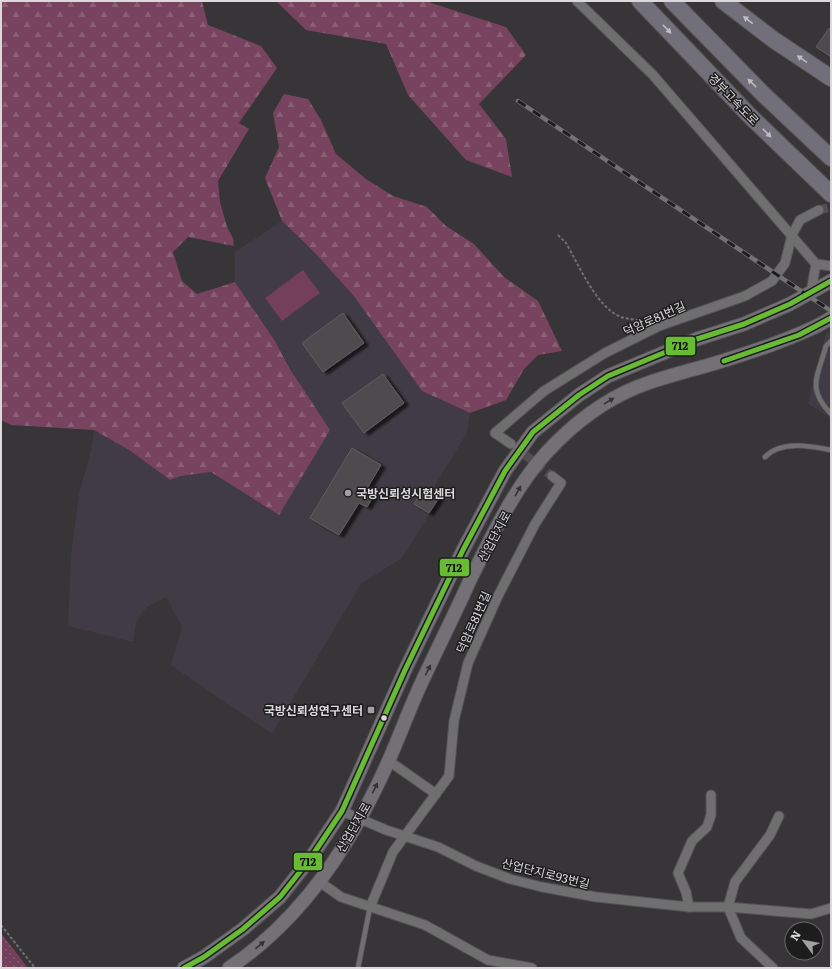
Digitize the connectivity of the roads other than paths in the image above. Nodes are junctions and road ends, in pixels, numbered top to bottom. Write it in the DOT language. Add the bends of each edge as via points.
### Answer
graph roads {
  1 [pos="577,1"];
  2 [pos="640,1"];
  3 [pos="672,1"];
  4 [pos="723,1"];
  5 [pos="831,78"];
  6 [pos="831,158"];
  7 [pos="831,194"];
  8 [pos="820,210"];
  9 [pos="792,235"];
  10 [pos="816,264"];
  11 [pos="831,266"];
  12 [pos="831,281"];
  13 [pos="811,292"];
  14 [pos="830,321"];
  15 [pos="831,341"];
  16 [pos="831,414"];
  17 [pos="511,444"];
  18 [pos="831,450"];
  19 [pos="765,457"];
  20 [pos="552,476"];
  21 [pos="389,761"];
  22 [pos="436,794"];
  23 [pos="710,795"];
  24 [pos="342,811"];
  25 [pos="779,816"];
  26 [pos="359,820"];
  27 [pos="405,836"];
  28 [pos="320,882"];
  29 [pos="371,905"];
  30 [pos="689,907"];
  31 [pos="728,907"];
  32 [pos="831,908"];
  33 [pos="770,967"];
  34 [pos="184,968"];
  35 [pos="228,968"];
  36 [pos="358,968"];
  37 [pos="532,968"];
  1 -- 9 [label="street" via="653,75"];
  2 -- 7 [label="highway, 경부고속도로, one-way" via="751,117"];
  6 -- 3 [label="highway, 경부고속도로, one-way" via="762,93"];
  5 -- 4 [label="highway, one-way" via="774,40"];
  8 -- 9 [label="street, 덕암로81번길" via="800,220"];
  9 -- 10 [label="street"];
  9 -- 17 [label="street, 덕암로81번길" via="785,263 772,281 744,296 658,326 605,353 544,391 495,433"];
  10 -- 11 [label="street"];
  10 -- 13 [label="street"];
  12 -- 13 [label="main road, 산업단지로"];
  13 -- 24 [label="main road, 산업단지로" via="744,324 697,339 608,376 579,394 533,432 505,471 463,550 405,670"];
  21 -- 14 [label="main road, 산업단지로, one-way" via="420,686 481,558 523,482 549,449 591,413 613,398 639,386 740,356"];
  15 -- 16 [label="lane" via="826,346 815,387 820,403"];
  18 -- 19 [label="lane" via="804,445 772,450"];
  20 -- 22 [label="street, 덕암로81번길" via="561,483 535,524 498,596 468,663 454,721 449,776"];
  21 -- 22 [label="street"];
  26 -- 21 [label="main road, 산업단지로, one-way"];
  22 -- 27 [label="street"];
  23 -- 30 [label="street" via="711,815 707,827 692,841 678,873"];
  24 -- 26 [label="street, 산업단지로93번길"];
  24 -- 34 [label="main road, 산업단지로" via="310,859 280,897 243,929"];
  25 -- 31 [label="street" via="770,835 735,882"];
  26 -- 27 [label="street, 산업단지로93번길"];
  26 -- 28 [label="main road, 산업단지로"];
  27 -- 29 [label="street" via="393,852"];
  27 -- 30 [label="street, 산업단지로93번길" via="438,847 476,866 517,881 596,897"];
  28 -- 29 [label="street" via="341,896"];
  35 -- 28 [label="main road, 산업단지로, one-way" via="274,933"];
  29 -- 36 [label="lane"];
  29 -- 37 [label="street" via="425,925 488,960"];
  30 -- 31 [label="street, 산업단지로93번길"];
  31 -- 32 [label="street, 산업단지로93번길" via="811,914"];
  31 -- 33 [label="street" via="741,938"];
}
